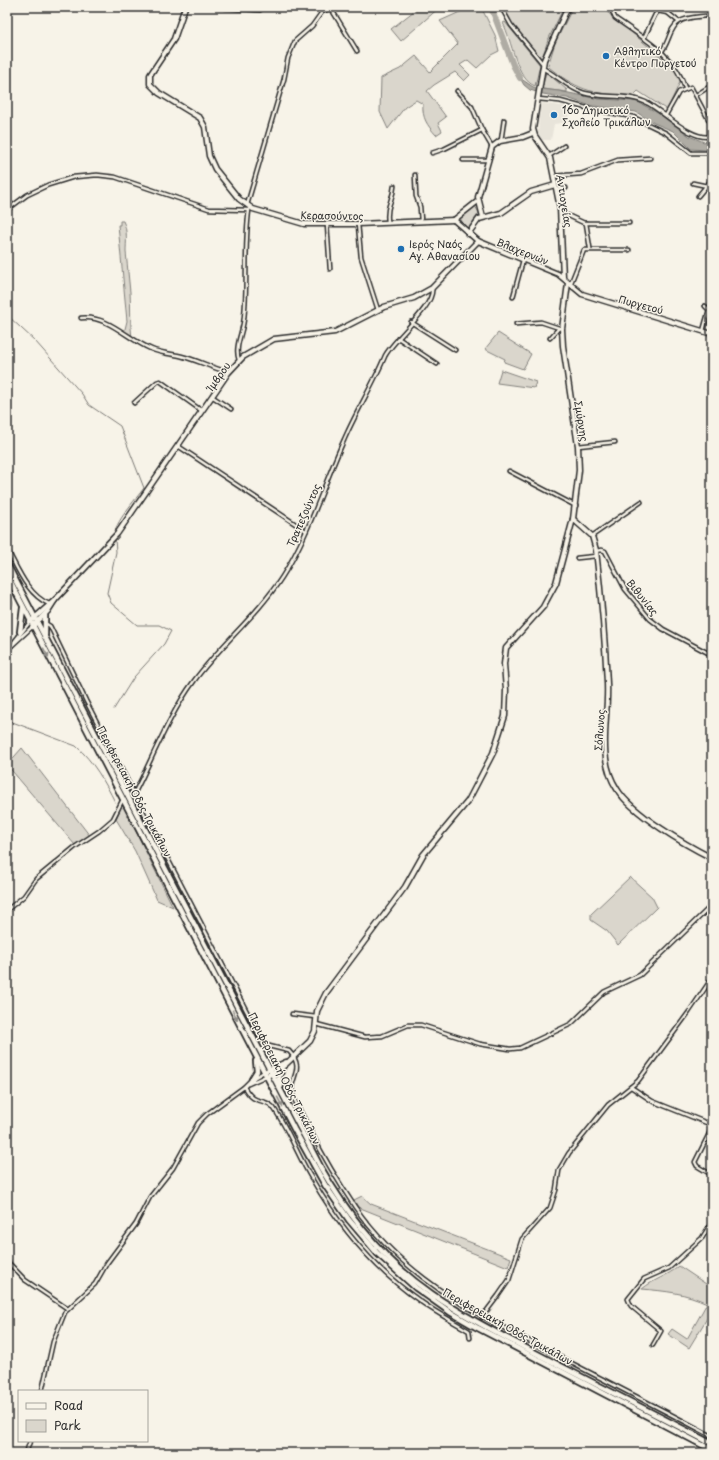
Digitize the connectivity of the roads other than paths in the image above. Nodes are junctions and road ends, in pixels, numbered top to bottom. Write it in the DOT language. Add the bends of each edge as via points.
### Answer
graph roads {
  1 [pos="185,7"];
  2 [pos="263,7"];
  3 [pos="502,7"];
  4 [pos="568,7"];
  5 [pos="612,7"];
  6 [pos="226,8"];
  7 [pos="705,16"];
  8 [pos="679,22"];
  9 [pos="644,38"];
  10 [pos="357,51"];
  11 [pos="661,52"];
  12 [pos="543,66"];
  13 [pos="712,86"];
  14 [pos="685,88"];
  15 [pos="457,90"];
  16 [pos="696,95"];
  17 [pos="537,98"];
  18 [pos="666,115"];
  19 [pos="504,120"];
  20 [pos="712,126"];
  21 [pos="482,130"];
  22 [pos="534,133"];
  23 [pos="712,136"];
  24 [pos="501,141"];
  25 [pos="564,146"];
  26 [pos="492,147"];
  27 [pos="432,153"];
  28 [pos="712,153"];
  29 [pos="549,156"];
  30 [pos="650,158"];
  31 [pos="463,160"];
  32 [pos="487,160"];
  33 [pos="415,175"];
  34 [pos="554,176"];
  35 [pos="712,179"];
  36 [pos="693,183"];
  37 [pos="555,184"];
  38 [pos="394,186"];
  39 [pos="706,186"];
  40 [pos="712,187"];
  41 [pos="566,188"];
  42 [pos="556,190"];
  43 [pos="698,196"];
  44 [pos="478,201"];
  45 [pos="248,208"];
  46 [pos="7,210"];
  47 [pos="561,214"];
  48 [pos="483,217"];
  49 [pos="454,220"];
  50 [pos="421,222"];
  51 [pos="388,223"];
  52 [pos="586,223"];
  53 [pos="629,223"];
  54 [pos="327,224"];
  55 [pos="358,224"];
  56 [pos="468,234"];
  57 [pos="478,241"];
  58 [pos="590,248"];
  59 [pos="629,250"];
  60 [pos="523,260"];
  61 [pos="330,268"];
  62 [pos="562,278"];
  63 [pos="569,284"];
  64 [pos="432,288"];
  65 [pos="513,297"];
  66 [pos="705,306"];
  67 [pos="378,310"];
  68 [pos="81,318"];
  69 [pos="411,322"];
  70 [pos="516,324"];
  71 [pos="561,328"];
  72 [pos="703,331"];
  73 [pos="712,334"];
  74 [pos="398,338"];
  75 [pos="550,338"];
  76 [pos="455,350"];
  77 [pos="239,360"];
  78 [pos="436,364"];
  79 [pos="228,373"];
  80 [pos="213,397"];
  81 [pos="134,403"];
  82 [pos="230,409"];
  83 [pos="202,411"];
  84 [pos="615,442"];
  85 [pos="178,446"];
  86 [pos="578,446"];
  87 [pos="509,471"];
  88 [pos="641,502"];
  89 [pos="576,506"];
  90 [pos="574,519"];
  91 [pos="306,531"];
  92 [pos="592,536"];
  93 [pos="7,548"];
  94 [pos="597,553"];
  95 [pos="577,558"];
  96 [pos="7,564"];
  97 [pos="7,576"];
  98 [pos="7,593"];
  99 [pos="54,600"];
  100 [pos="49,604"];
  101 [pos="23,607"];
  102 [pos="45,615"];
  103 [pos="35,616"];
  104 [pos="7,617"];
  105 [pos="30,622"];
  106 [pos="38,622"];
  107 [pos="44,622"];
  108 [pos="32,627"];
  109 [pos="20,632"];
  110 [pos="46,638"];
  111 [pos="7,640"];
  112 [pos="13,644"];
  113 [pos="7,650"];
  114 [pos="712,655"];
  115 [pos="134,793"];
  116 [pos="123,799"];
  117 [pos="712,858"];
  118 [pos="712,906"];
  119 [pos="7,910"];
  120 [pos="712,978"];
  121 [pos="292,1014"];
  122 [pos="316,1017"];
  123 [pos="316,1024"];
  124 [pos="254,1052"];
  125 [pos="293,1058"];
  126 [pos="287,1062"];
  127 [pos="282,1067"];
  128 [pos="271,1071"];
  129 [pos="265,1074"];
  130 [pos="252,1079"];
  131 [pos="247,1084"];
  132 [pos="631,1086"];
  133 [pos="244,1087"];
  134 [pos="282,1092"];
  135 [pos="712,1125"];
  136 [pos="712,1128"];
  137 [pos="712,1175"];
  138 [pos="712,1222"];
  139 [pos="708,1231"];
  140 [pos="712,1234"];
  141 [pos="7,1261"];
  142 [pos="68,1309"];
  143 [pos="482,1317"];
  144 [pos="470,1338"];
  145 [pos="653,1345"];
  146 [pos="42,1390"];
  147 [pos="712,1436"];
  148 [pos="30,1442"];
  149 [pos="712,1444"];
  150 [pos="712,1450"];
  151 [pos="26,1453"];
  1 -- 45 [label="street" via="174,39 150,75 150,84 158,93 200,118 205,127 213,164"];
  2 -- 6 [label="street" via="260,10"];
  3 -- 12 [label="street" via="511,25"];
  4 -- 12 [label="street" via="554,34"];
  5 -- 9 [label="street" via="615,18"];
  7 -- 8 [label="street"];
  8 -- 9 [label="street" via="668,13 658,11"];
  8 -- 11 [label="street"];
  9 -- 11 [label="street"];
  10 -- 45 [label="street" via="329,8 324,10 309,29 295,41 288,58"];
  11 -- 14 [label="street" via="675,66"];
  12 -- 17 [label="street"];
  12 -- 18 [label="street" via="574,90 597,96 638,99"];
  13 -- 16 [label="street"];
  14 -- 16 [label="street" via="691,87"];
  14 -- 18 [label="street" via="676,95"];
  15 -- 21 [label="street" via="472,107"];
  16 -- 20 [label="street"];
  17 -- 22 [label="street"];
  17 -- 28 [label="street" via="560,100 634,117 666,133 691,153"];
  18 -- 23 [label="street" via="692,134 701,138"];
  19 -- 24 [label="street"];
  21 -- 26 [label="street"];
  21 -- 27 [label="street"];
  22 -- 24 [label="street"];
  22 -- 29 [label="street, Αντιοχείας"];
  24 -- 26 [label="street"];
  25 -- 29 [label="street"];
  26 -- 32 [label="street"];
  29 -- 34 [label="street, Αντιοχείας"];
  30 -- 34 [label="street" via="618,160 581,174"];
  31 -- 32 [label="street"];
  32 -- 44 [label="street"];
  33 -- 50 [label="street"];
  34 -- 37 [label="street, Αντιοχείας"];
  35 -- 39 [label="street"];
  36 -- 39 [label="street"];
  37 -- 42 [label="street, Αντιοχείας"];
  37 -- 48 [label="street" via="532,192 501,213"];
  38 -- 51 [label="street" via="387,207"];
  39 -- 40 [label="street"];
  39 -- 43 [label="street"];
  41 -- 42 [label="street"];
  42 -- 47 [label="street, Αντιοχείας"];
  44 -- 48 [label="street"];
  44 -- 49 [label="street"];
  45 -- 46 [label="street" via="209,209 115,177 97,175 74,177 48,185 27,195"];
  45 -- 54 [label="street, Κερασούντος" via="304,224"];
  45 -- 77 [label="street" via="244,324 237,350"];
  47 -- 52 [label="street"];
  47 -- 62 [label="street, Αντιοχείας"];
  48 -- 56 [label="street"];
  49 -- 50 [label="street, Κερασούντος"];
  49 -- 56 [label="street, Βλαχερνών"];
  50 -- 51 [label="street, Κερασούντος"];
  51 -- 55 [label="street, Κερασούντος"];
  52 -- 53 [label="street"];
  52 -- 58 [label="street"];
  54 -- 55 [label="street, Κερασούντος"];
  54 -- 61 [label="street"];
  55 -- 67 [label="street" via="361,257"];
  56 -- 57 [label="street, Βλαχερνών"];
  57 -- 60 [label="street, Βλαχερνών"];
  57 -- 64 [label="street, Τραπεζούντος"];
  58 -- 59 [label="street"];
  58 -- 63 [label="street" via="582,252 576,274"];
  60 -- 62 [label="street, Βλαχερνών"];
  60 -- 65 [label="street"];
  62 -- 63 [label="street, Βλαχερνών"];
  63 -- 71 [label="street, Σμύρνης"];
  63 -- 72 [label="street, Πυργετού" via="582,294 596,299"];
  64 -- 67 [label="street, Ίμβρου" via="410,300"];
  64 -- 69 [label="street, Τραπεζούντος" via="428,303"];
  66 -- 72 [label="street" via="709,310"];
  67 -- 77 [label="street, Ίμβρου" via="335,332 274,339"];
  68 -- 79 [label="street" via="92,317 102,320 151,349 186,357"];
  69 -- 74 [label="street, Τραπεζούντος"];
  69 -- 76 [label="street"];
  70 -- 71 [label="street" via="541,322"];
  71 -- 75 [label="street"];
  71 -- 86 [label="street, Σμύρνης"];
  72 -- 73 [label="street, Πυργετού"];
  74 -- 78 [label="street"];
  74 -- 91 [label="street, Τραπεζούντος" via="387,352 344,439"];
  77 -- 79 [label="street, Ίμβρου"];
  79 -- 80 [label="street, Ίμβρου"];
  80 -- 82 [label="street"];
  80 -- 83 [label="street, Ίμβρου"];
  81 -- 83 [label="street" via="160,381"];
  83 -- 85 [label="street, Ίμβρου"];
  84 -- 86 [label="street"];
  85 -- 91 [label="street"];
  85 -- 99 [label="street, Ίμβρου" via="117,534"];
  86 -- 89 [label="street, Σμύρνης"];
  87 -- 89 [label="street"];
  88 -- 92 [label="street"];
  89 -- 90 [label="street, Σμύρνης"];
  90 -- 92 [label="street"];
  90 -- 122 [label="street, Σμύρνης" via="563,562 550,597 506,648 504,720 493,753 468,801 423,855 405,887 326,993"];
  91 -- 115 [label="street, Τραπεζούντος" via="292,560 270,594 190,686"];
  92 -- 94 [label="street, Σόλωνος"];
  93 -- 100 [label="street" via="30,590"];
  94 -- 95 [label="street"];
  94 -- 114 [label="street, Βιθυνίας" via="602,550 605,552 625,589 653,622"];
  94 -- 117 [label="street, Σόλωνος" via="607,683 608,710 604,745 607,768 616,789 627,801 675,838"];
  96 -- 103 [label="main road, Περιφερειακή Οδός Τρικάλων"];
  97 -- 101 [label="main road, Περιφερειακή Οδός Τρικάλων"];
  98 -- 104 [label="street" via="10,603"];
  99 -- 100 [label="street"];
  99 -- 102 [label="street"];
  100 -- 103 [label="street"];
  101 -- 105 [label="main road, Περιφερειακή Οδός Τρικάλων"];
  101 -- 109 [label="main road"];
  102 -- 106 [label="street"];
  102 -- 107 [label="main road"];
  103 -- 105 [label="street"];
  103 -- 106 [label="main road, Περιφερειακή Οδός Τρικάλων"];
  105 -- 108 [label="main road, Περιφερειακή Οδός Τρικάλων"];
  105 -- 109 [label="street"];
  106 -- 108 [label="street"];
  106 -- 110 [label="main road, Περιφερειακή Οδός Τρικάλων"];
  107 -- 110 [label="main road"];
  107 -- 115 [label="street" via="50,626 79,689"];
  108 -- 112 [label="street"];
  108 -- 116 [label="main road, Περιφερειακή Οδός Τρικάλων, one-way"];
  109 -- 112 [label="street"];
  110 -- 128 [label="main road, Περιφερειακή Οδός Τρικάλων"];
  111 -- 112 [label="street"];
  112 -- 113 [label="street"];
  115 -- 125 [label="street" via="260,1037 269,1046 286,1050"];
  116 -- 119 [label="street" via="113,819 36,879 24,896"];
  116 -- 124 [label="main road, Περιφερειακή Οδός Τρικάλων, one-way"];
  118 -- 123 [label="street" via="637,977 604,992 574,1023 520,1048 480,1044 421,1025 408,1025 380,1036 365,1037"];
  120 -- 132 [label="street" via="683,1021 638,1081"];
  121 -- 122 [label="street"];
  122 -- 123 [label="street"];
  123 -- 125 [label="street" via="311,1040"];
  124 -- 129 [label="main road, Περιφερειακή Οδός Τρικάλων"];
  124 -- 130 [label="main road" via="257,1068"];
  125 -- 126 [label="street"];
  125 -- 143 [label="street" via="298,1070 292,1088 295,1099 329,1165 358,1212 390,1250 417,1274"];
  126 -- 127 [label="street"];
  126 -- 128 [label="street"];
  127 -- 128 [label="street"];
  127 -- 134 [label="main road" via="279,1078"];
  128 -- 129 [label="street"];
  128 -- 134 [label="main road, Περιφερειακή Οδός Τρικάλων"];
  129 -- 130 [label="street"];
  129 -- 131 [label="street"];
  129 -- 150 [label="main road, Περιφερειακή Οδός Τρικάλων, one-way" via="335,1202 366,1241 406,1281 476,1327"];
  130 -- 131 [label="street"];
  131 -- 133 [label="street"];
  132 -- 135 [label="street" via="652,1101"];
  132 -- 143 [label="street" via="613,1099 598,1115 564,1160 550,1208 524,1236 509,1280"];
  133 -- 142 [label="street" via="198,1123 173,1168 150,1197 136,1224 95,1284"];
  133 -- 144 [label="street" via="252,1099 273,1107 315,1185 356,1242 395,1282 469,1332"];
  134 -- 149 [label="main road, Περιφερειακή Οδός Τρικάλων" via="340,1199 380,1249 419,1285 490,1329"];
  136 -- 137 [label="street" via="695,1162 696,1166"];
  138 -- 139 [label="street"];
  139 -- 140 [label="street"];
  139 -- 145 [label="street" via="668,1268 644,1279 628,1299 630,1306 660,1331"];
  141 -- 142 [label="street" via="25,1280"];
  142 -- 146 [label="street" via="61,1319 53,1342"];
  143 -- 147 [label="street"];
  148 -- 151 [label="street"];
}
